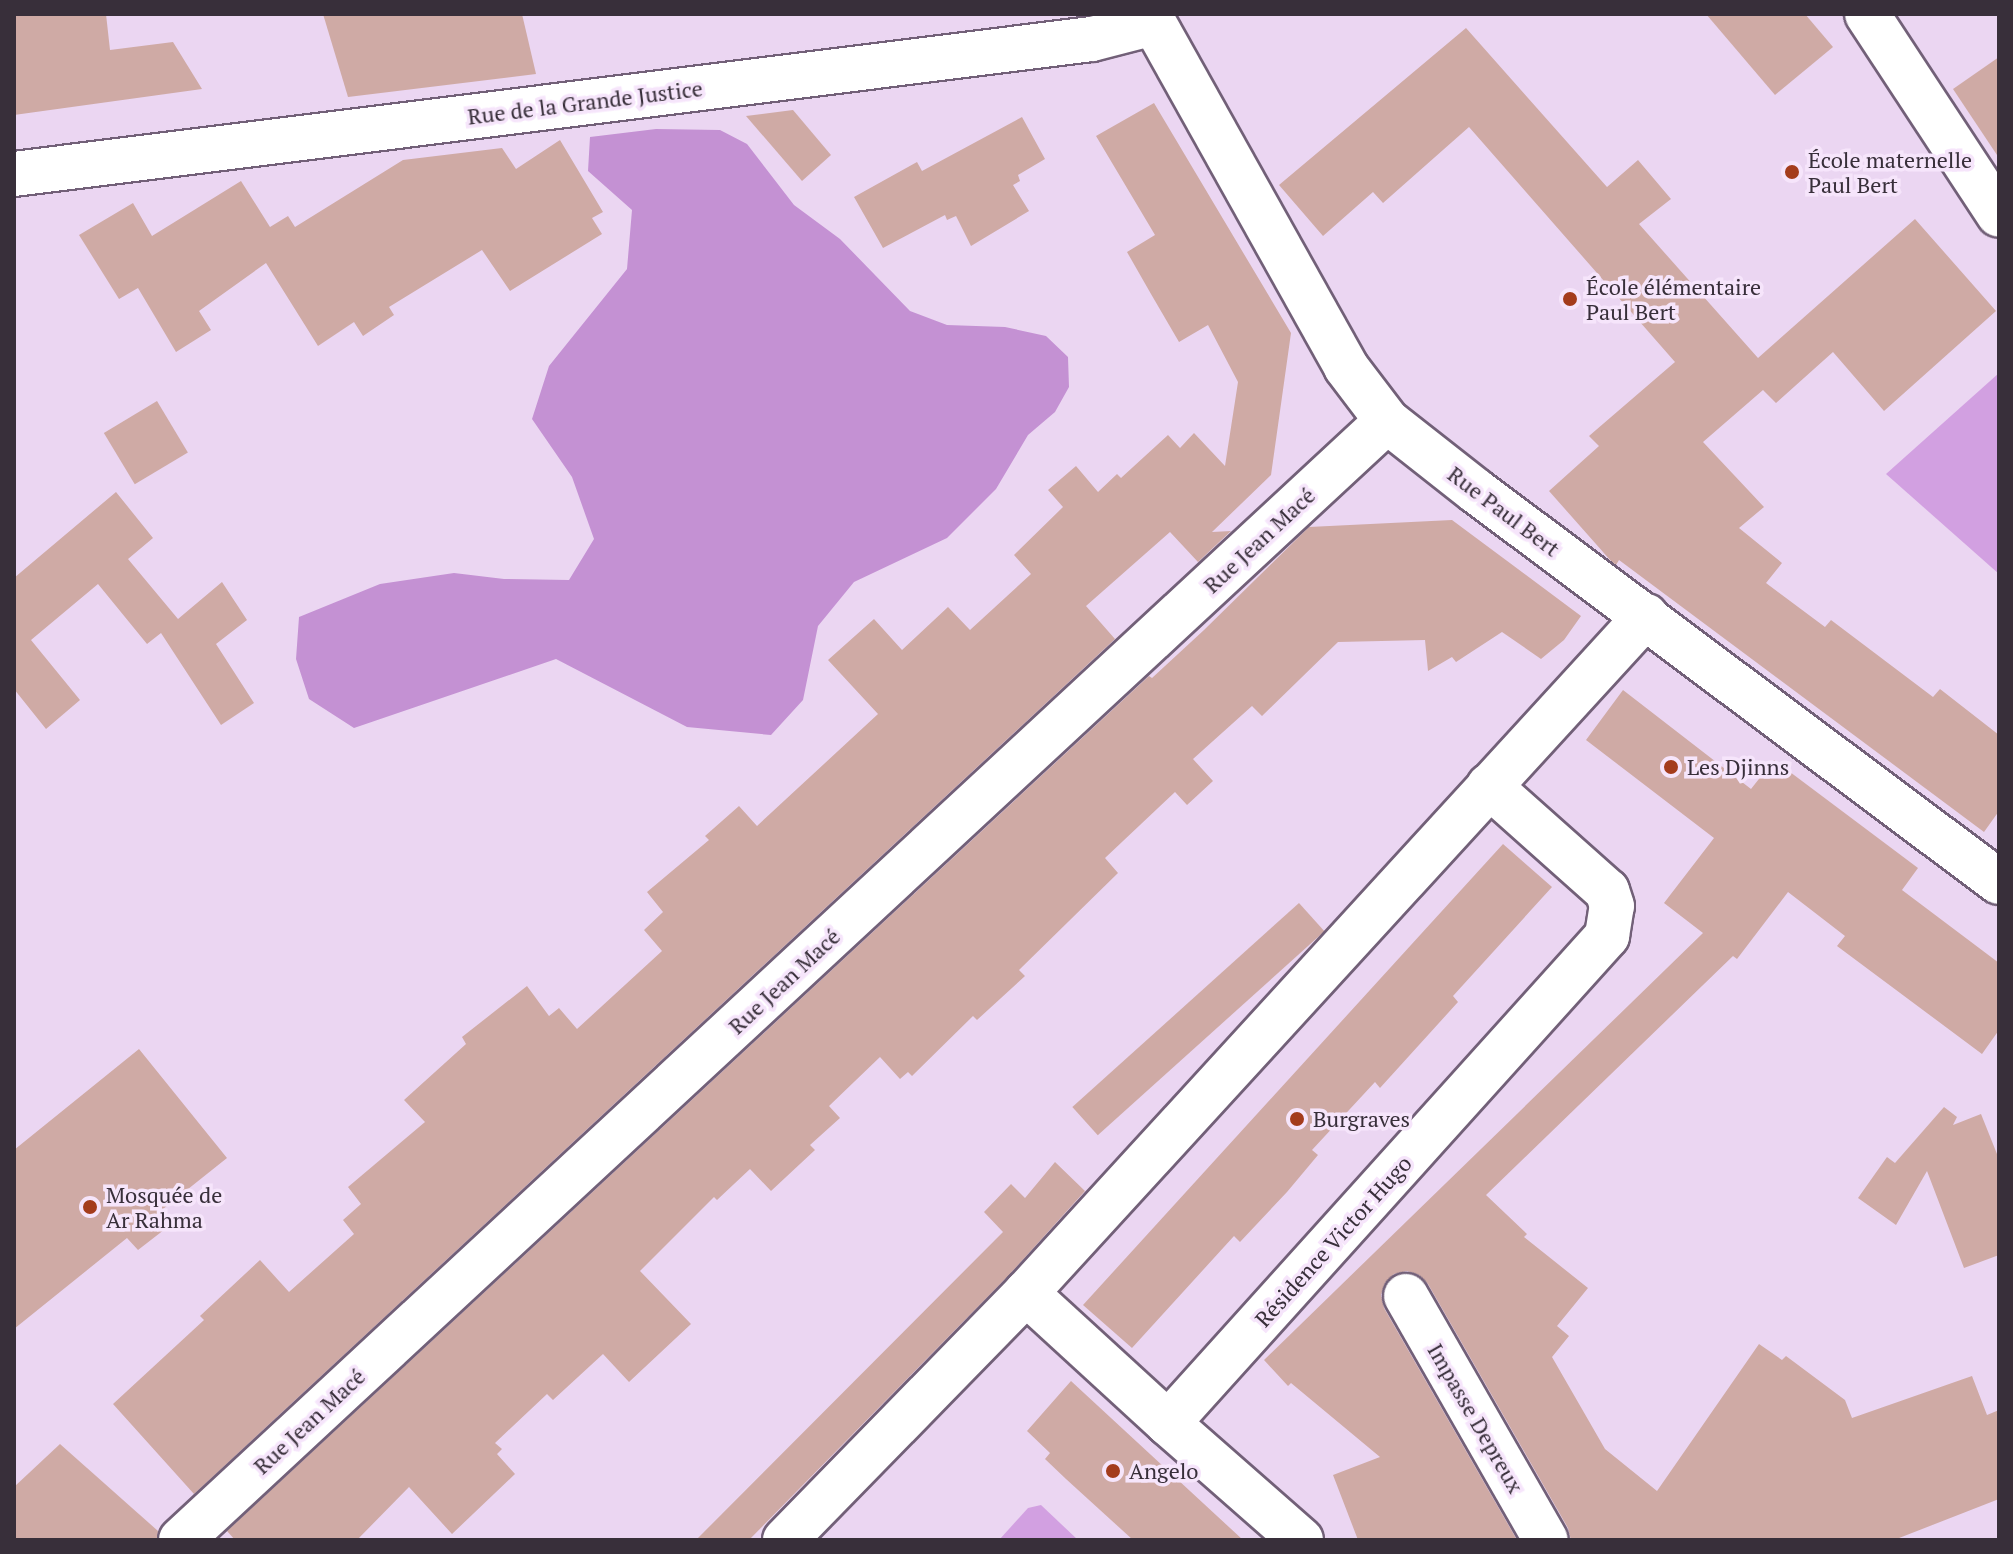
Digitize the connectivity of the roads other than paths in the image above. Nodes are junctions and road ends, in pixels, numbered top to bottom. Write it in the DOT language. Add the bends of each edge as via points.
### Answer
graph roads {
  1 [pos="1867,14"];
  2 [pos="1151,18"];
  3 [pos="14,174"];
  4 [pos="1999,215"];
  5 [pos="1387,421"];
  6 [pos="1646,616"];
  7 [pos="1489,786"];
  8 [pos="1999,882"];
  9 [pos="1026,1293"];
  10 [pos="1406,1296"];
  11 [pos="1168,1423"];
  12 [pos="181,1540"];
  13 [pos="785,1540"];
  14 [pos="1301,1540"];
  15 [pos="1546,1540"];
  1 -- 4 [label="street"];
  2 -- 3 [label="street, Rue de la Grande Justice" via="1092,39"];
  2 -- 5 [label="street, Rue Paul Bert" via="1346,367"];
  5 -- 6 [label="street, Rue Paul Bert"];
  5 -- 12 [label="street, Rue Jean Macé"];
  6 -- 7 [label="street"];
  6 -- 8 [label="street, Rue Paul Bert"];
  7 -- 9 [label="street"];
  7 -- 11 [label="street, Résidence Victor Hugo" via="1607,891 1612,906 1607,936"];
  9 -- 11 [label="street"];
  9 -- 13 [label="street"];
  10 -- 15 [label="street, Impasse Depreux"];
  11 -- 14 [label="street"];
}
